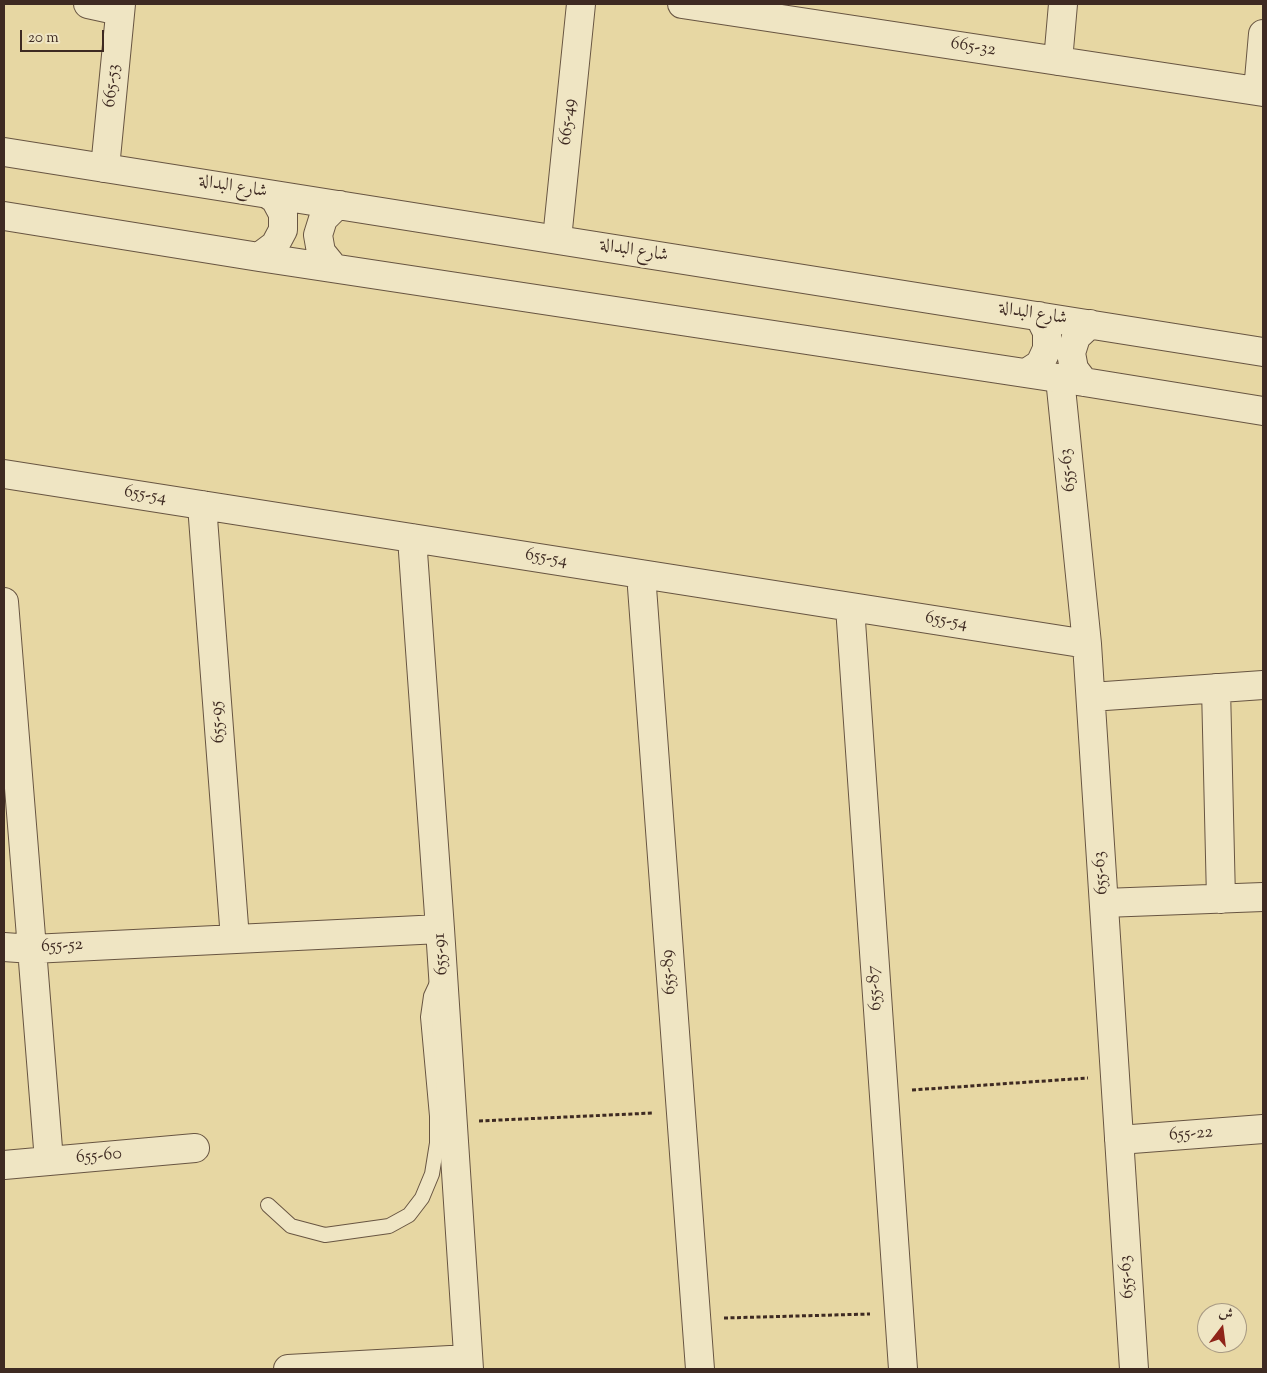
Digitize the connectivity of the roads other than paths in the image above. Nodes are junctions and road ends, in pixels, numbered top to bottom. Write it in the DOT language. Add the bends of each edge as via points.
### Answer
graph roads {
  1 [pos="88,4"];
  2 [pos="581,4"];
  3 [pos="682,4"];
  4 [pos="1063,4"];
  5 [pos="120,7"];
  6 [pos="841,16"];
  7 [pos="1263,34"];
  8 [pos="1058,61"];
  9 [pos="1261,92"];
  10 [pos="4,152"];
  11 [pos="105,168"];
  12 [pos="267,194"];
  13 [pos="340,205"];
  14 [pos="4,216"];
  15 [pos="557,239"];
  16 [pos="259,257"];
  17 [pos="334,268"];
  18 [pos="1039,316"];
  19 [pos="1090,324"];
  20 [pos="1263,352"];
  21 [pos="1026,373"];
  22 [pos="1072,380"];
  23 [pos="1263,411"];
  24 [pos="4,474"];
  25 [pos="202,505"];
  26 [pos="412,538"];
  27 [pos="641,574"];
  28 [pos="4,602"];
  29 [pos="850,607"];
  30 [pos="1087,644"];
  31 [pos="1263,685"];
  32 [pos="1216,688"];
  33 [pos="1091,697"];
  34 [pos="1263,897"];
  35 [pos="1222,899"];
  36 [pos="1104,904"];
  37 [pos="440,929"];
  38 [pos="235,939"];
  39 [pos="4,947"];
  40 [pos="32,949"];
  41 [pos="443,972"];
  42 [pos="1263,1129"];
  43 [pos="1119,1140"];
  44 [pos="195,1148"];
  45 [pos="49,1161"];
  46 [pos="4,1165"];
  47 [pos="268,1204"];
  48 [pos="468,1364"];
  49 [pos="288,1369"];
  50 [pos="700,1369"];
  51 [pos="903,1369"];
  52 [pos="1134,1369"];
  1 -- 5 [label="street"];
  2 -- 15 [label="street, 665-49"];
  3 -- 6 [label="street, 665-32"];
  4 -- 8 [label="street"];
  5 -- 11 [label="street, 665-53"];
  6 -- 8 [label="street, 665-32"];
  7 -- 9 [label="street"];
  8 -- 9 [label="street, 665-32"];
  10 -- 11 [label="street, شارع البدالة"];
  11 -- 12 [label="street, شارع البدالة"];
  12 -- 13 [label="street, شارع البدالة"];
  12 -- 16 [label="street" via="275,199 283,214 283,230 275,245"];
  13 -- 15 [label="street, شارع البدالة"];
  13 -- 17 [label="street" via="323,219 318,235 321,252"];
  14 -- 16 [label="street"];
  15 -- 18 [label="street, شارع البدالة"];
  16 -- 17 [label="street"];
  17 -- 21 [label="street"];
  18 -- 19 [label="street, شارع البدالة"];
  18 -- 21 [label="street" via="1048,332 1047,349 1040,364"];
  19 -- 20 [label="street, شارع البدالة"];
  19 -- 22 [label="street" via="1076,337 1071,353"];
  21 -- 22 [label="street"];
  22 -- 23 [label="street"];
  22 -- 30 [label="street, 655-63"];
  24 -- 25 [label="street, 655-54"];
  25 -- 26 [label="street, 655-54"];
  25 -- 38 [label="street, 655-95"];
  26 -- 27 [label="street, 655-54"];
  26 -- 37 [label="street, 655-91"];
  27 -- 29 [label="street, 655-54"];
  27 -- 50 [label="street, 655-89"];
  28 -- 40 [label="street, 655-52"];
  29 -- 30 [label="street, 655-54"];
  29 -- 51 [label="street, 655-87"];
  30 -- 33 [label="street, 655-63"];
  31 -- 32 [label="street"];
  32 -- 33 [label="street"];
  32 -- 35 [label="street"];
  33 -- 36 [label="street, 655-63"];
  34 -- 35 [label="street"];
  35 -- 36 [label="street"];
  36 -- 43 [label="street, 655-63"];
  37 -- 38 [label="street, 655-52"];
  37 -- 41 [label="street, 655-91"];
  38 -- 40 [label="street, 655-52"];
  39 -- 40 [label="street"];
  40 -- 45 [label="street"];
  41 -- 47 [label="lane" via="431,996 428,1017 437,1143 432,1174 422,1198 409,1215 389,1226 325,1235 291,1226"];
  41 -- 48 [label="street, 655-91"];
  42 -- 43 [label="street, 655-22"];
  43 -- 52 [label="street, 655-63"];
  44 -- 45 [label="street, 655-60"];
  45 -- 46 [label="street, 655-60"];
  48 -- 49 [label="street"];
}
